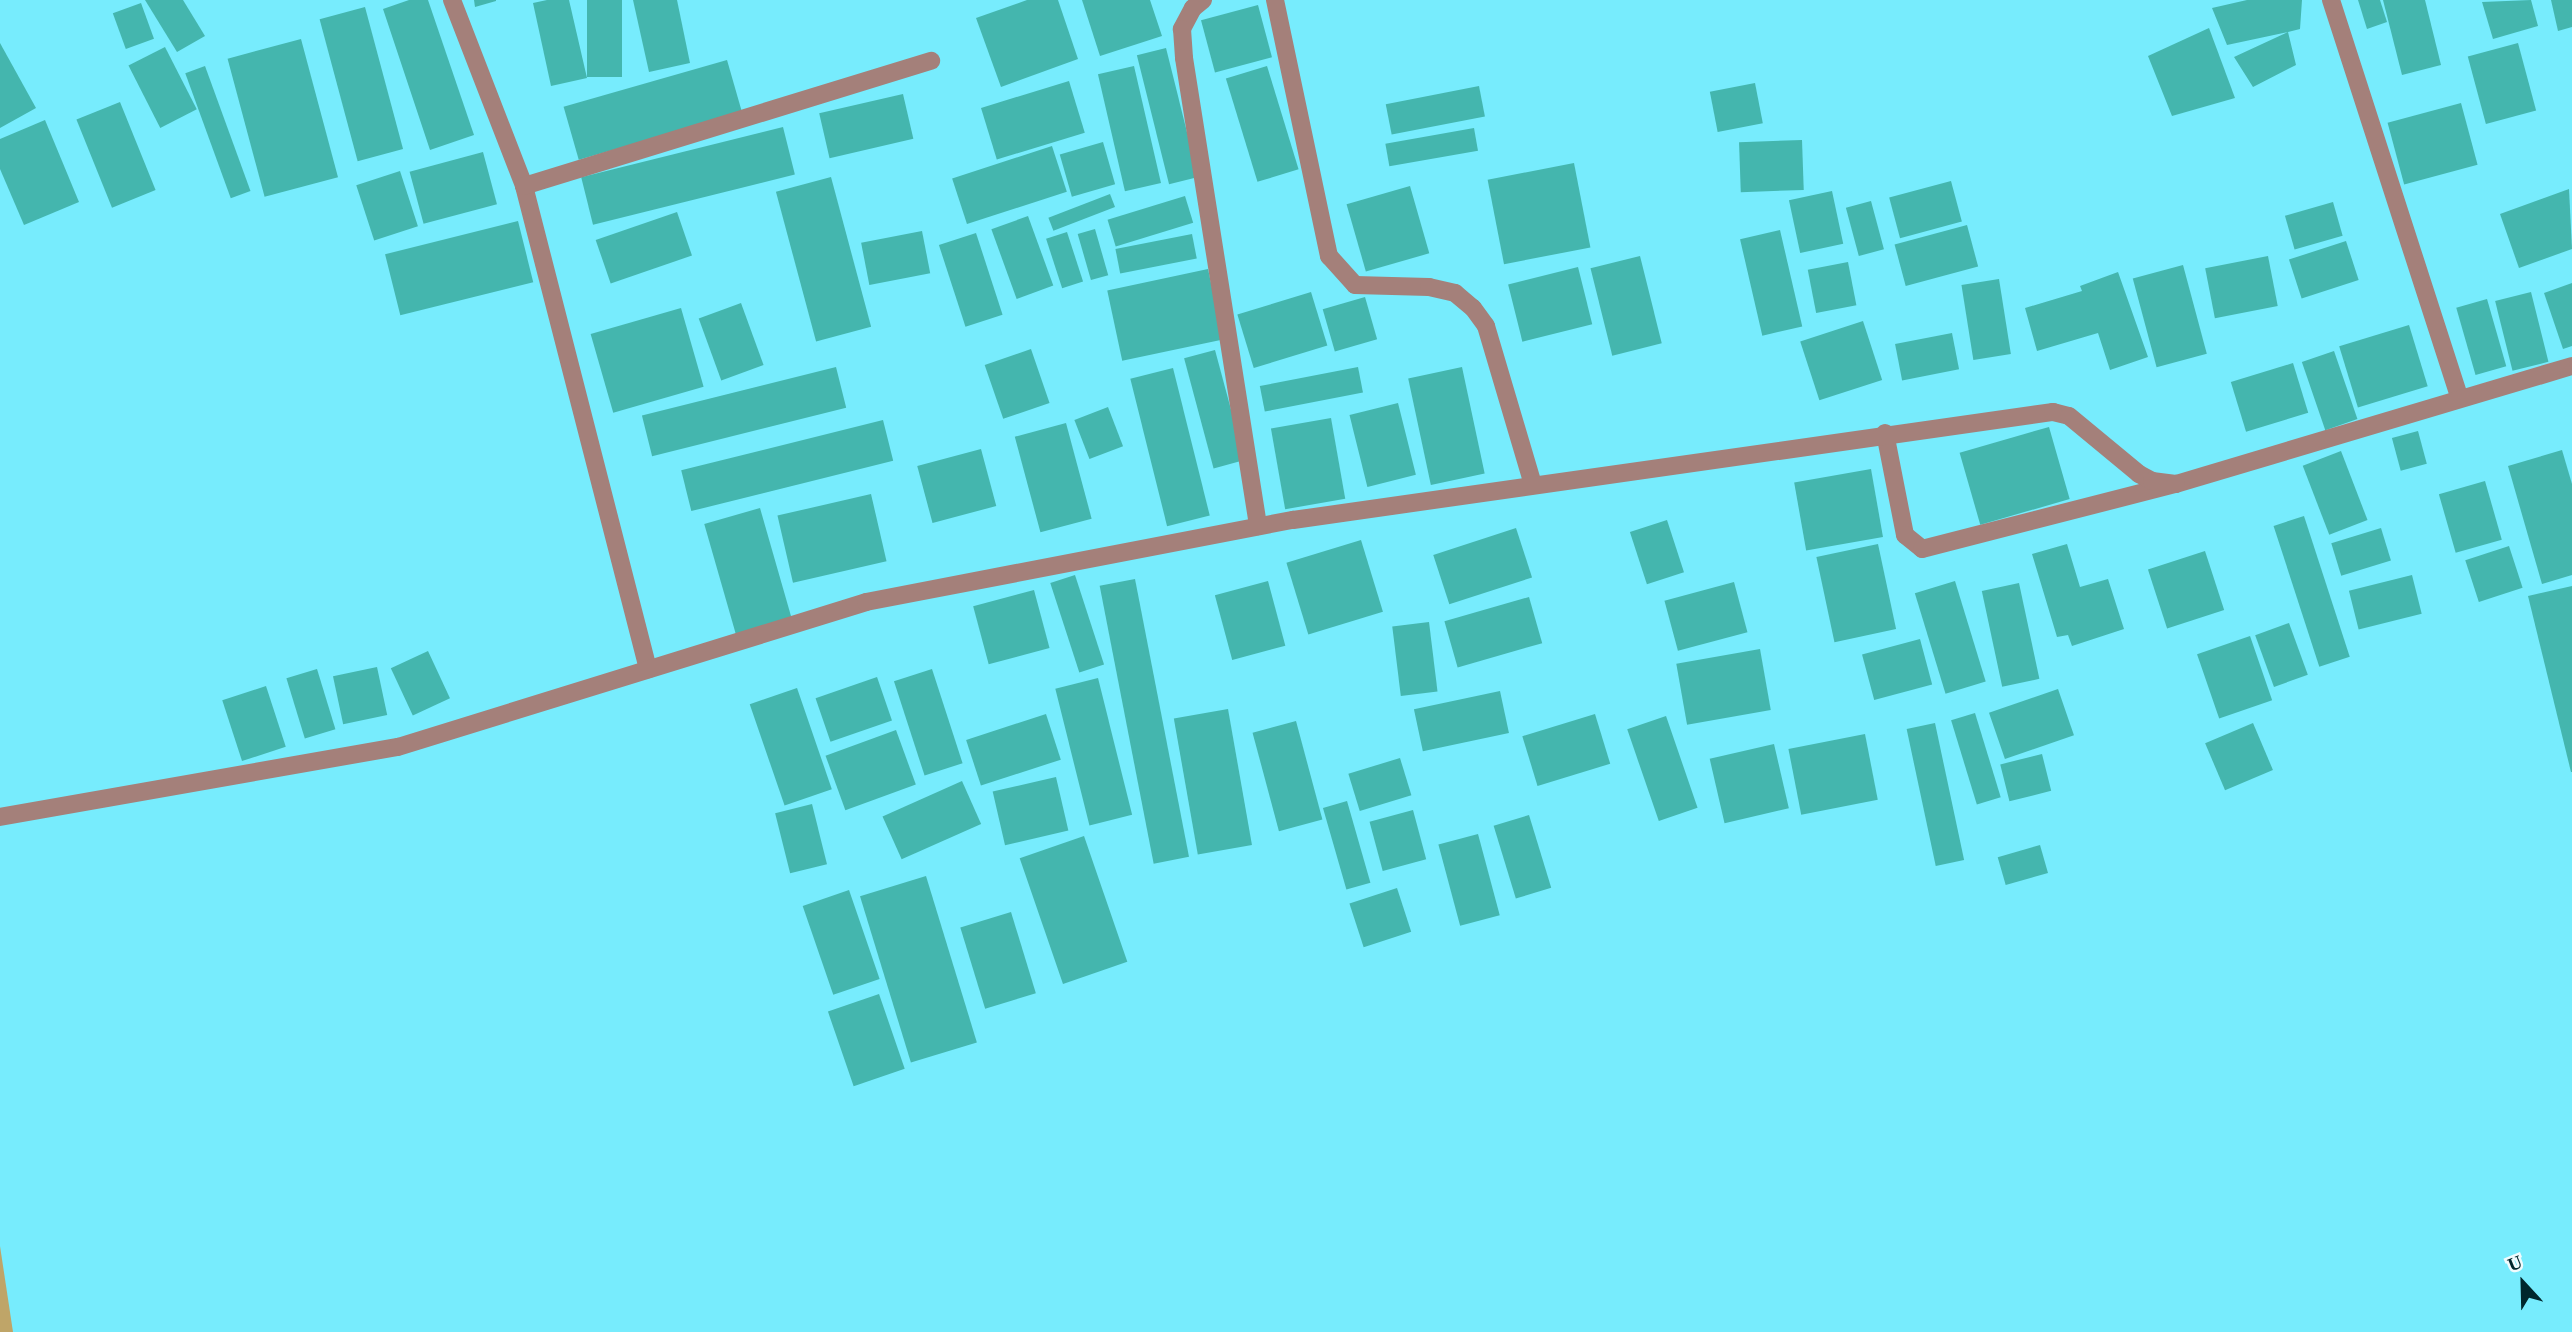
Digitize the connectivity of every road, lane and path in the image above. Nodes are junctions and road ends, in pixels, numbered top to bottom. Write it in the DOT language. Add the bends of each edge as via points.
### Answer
graph roads {
  1 [pos="452,0"];
  2 [pos="1203,0"];
  3 [pos="1275,0"];
  4 [pos="2331,0"];
  5 [pos="931,61"];
  6 [pos="524,186"];
  7 [pos="2572,366"];
  8 [pos="2459,397"];
  9 [pos="1885,433"];
  10 [pos="2176,484"];
  11 [pos="1533,485"];
  12 [pos="1258,526"];
  13 [pos="648,669"];
  14 [pos="0,817"];
  1 -- 6 [label="street"];
  2 -- 12 [label="street" via="1192,8 1182,29 1184,58"];
  3 -- 11 [label="street" via="1329,256 1355,285 1429,286 1454,293 1473,308 1486,326"];
  4 -- 8 [label="street"];
  5 -- 6 [label="street"];
  6 -- 13 [label="street"];
  7 -- 8 [label="street"];
  8 -- 10 [label="street"];
  9 -- 10 [label="street" via="2053,412 2069,416 2139,474"];
  9 -- 10 [label="street" via="1905,535 1922,549"];
  9 -- 11 [label="street"];
  11 -- 12 [label="street"];
  12 -- 13 [label="street" via="866,602"];
  13 -- 14 [label="street" via="398,747"];
}
